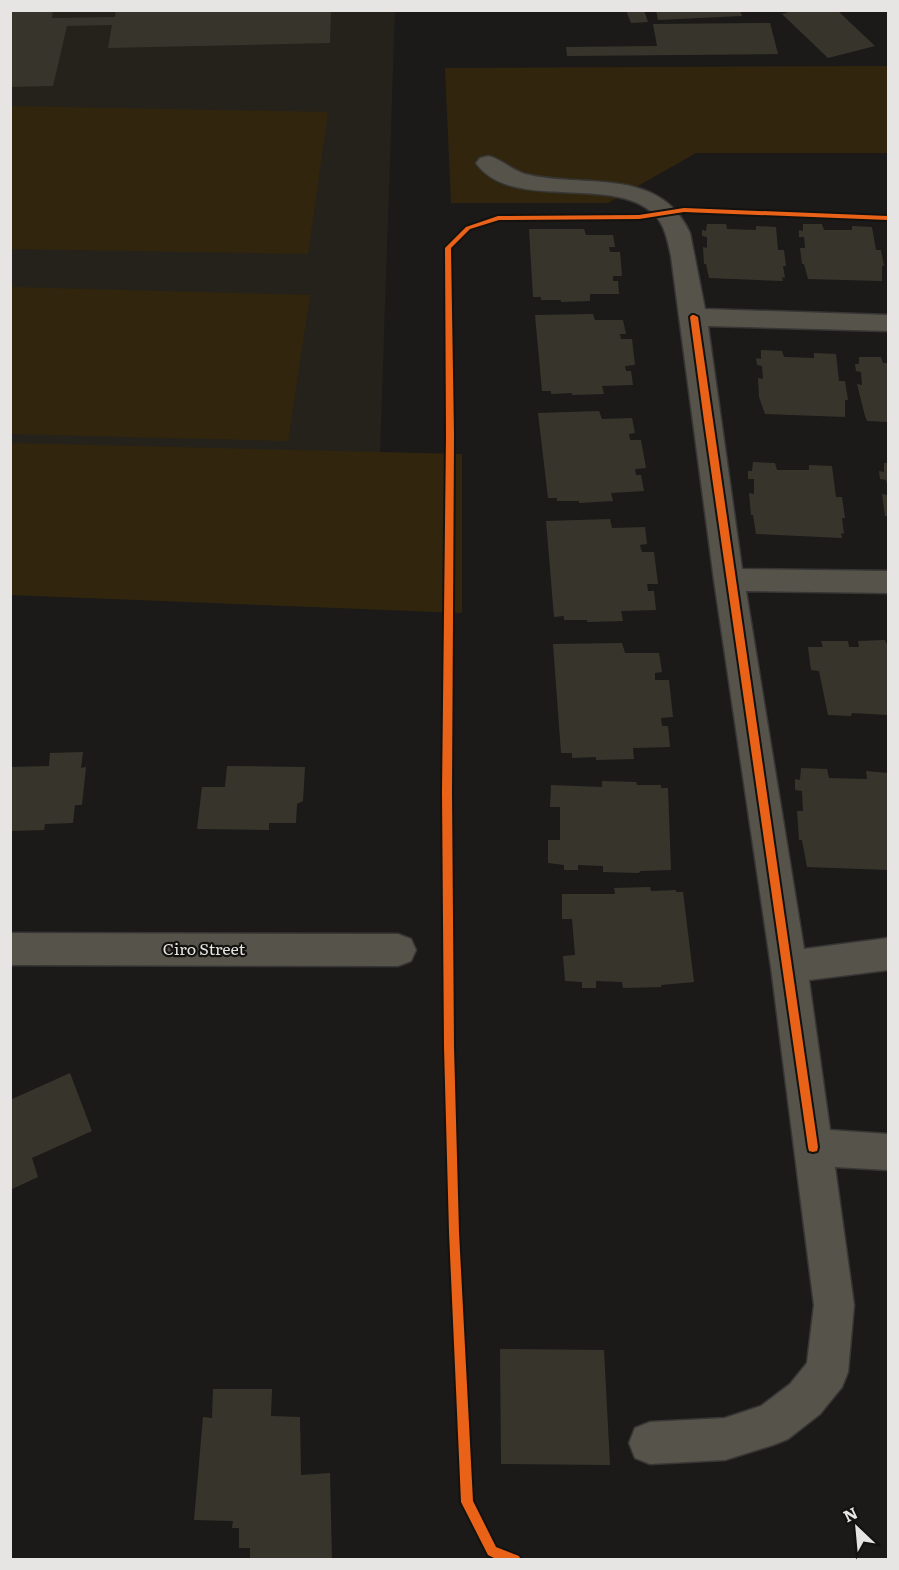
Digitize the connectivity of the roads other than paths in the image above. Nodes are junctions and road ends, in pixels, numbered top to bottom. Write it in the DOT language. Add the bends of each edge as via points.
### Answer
graph roads {
  1 [pos="488,163"];
  2 [pos="694,317"];
  3 [pos="888,323"];
  4 [pos="729,580"];
  5 [pos="888,582"];
  6 [pos="10,949"];
  7 [pos="398,950"];
  8 [pos="888,954"];
  9 [pos="789,967"];
  10 [pos="813,1147"];
  11 [pos="888,1152"];
  12 [pos="650,1443"];
  1 -- 2 [label="street" via="525,182 627,192 659,208 672,221 678,235"];
  2 -- 3 [label="street"];
  2 -- 4 [label="street"];
  4 -- 5 [label="street"];
  4 -- 9 [label="street"];
  6 -- 7 [label="street, Ciro Street"];
  8 -- 9 [label="street"];
  9 -- 10 [label="street"];
  10 -- 11 [label="street"];
  10 -- 12 [label="street" via="834,1305 826,1372 805,1399 773,1424 725,1439"];
}
